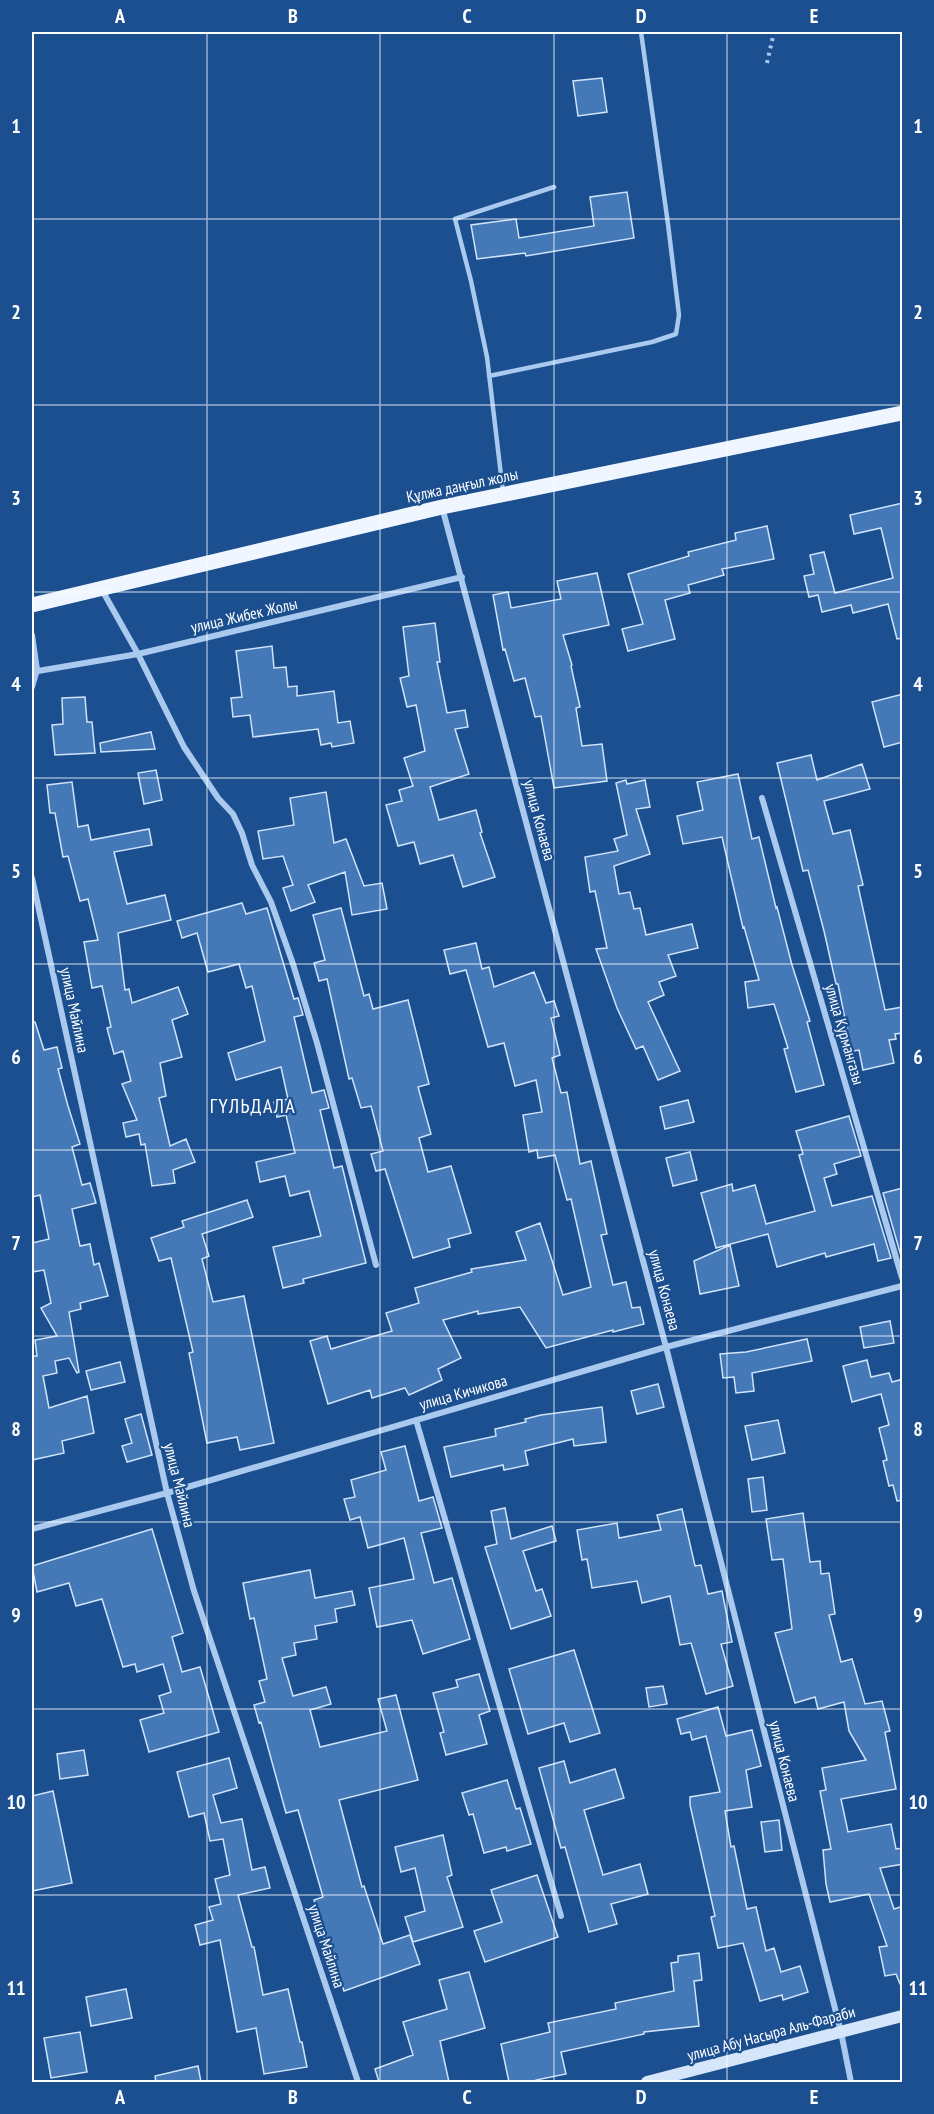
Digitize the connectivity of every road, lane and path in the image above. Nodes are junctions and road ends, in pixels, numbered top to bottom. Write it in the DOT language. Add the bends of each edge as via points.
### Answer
graph roads {
  1 [pos="641,32"];
  2 [pos="774,32"];
  3 [pos="767,63"];
  4 [pos="554,187"];
  5 [pos="489,376"];
  6 [pos="903,413"];
  7 [pos="504,494"];
  8 [pos="441,507"];
  9 [pos="462,577"];
  10 [pos="102,589"];
  11 [pos="32,605"];
  12 [pos="32,635"];
  13 [pos="138,654"];
  14 [pos="34,671"];
  15 [pos="32,687"];
  16 [pos="762,798"];
  17 [pos="32,878"];
  18 [pos="376,1265"];
  19 [pos="903,1278"];
  20 [pos="903,1286"];
  21 [pos="666,1347"];
  22 [pos="416,1420"];
  23 [pos="167,1493"];
  24 [pos="32,1529"];
  25 [pos="561,1916"];
  26 [pos="903,2016"];
  27 [pos="841,2032"];
  28 [pos="358,2082"];
  29 [pos="647,2082"];
  30 [pos="851,2082"];
  1 -- 5 [label="lane" via="679,315 676,334"];
  2 -- 3 [label="path"];
  4 -- 5 [label="lane" via="455,219"];
  5 -- 7 [label="lane"];
  6 -- 7 [label="main road, Құлжа даңғыл жолы"];
  7 -- 8 [label="main road, Құлжа даңғыл жолы"];
  8 -- 9 [label="street, улица Конаева"];
  8 -- 10 [label="main road, Құлжа даңғыл жолы"];
  9 -- 13 [label="street, улица Жибек Жолы"];
  9 -- 21 [label="street, улица Конаева"];
  10 -- 11 [label="main road, Құлжа даңғыл жолы"];
  10 -- 13 [label="street"];
  12 -- 14 [label="street"];
  13 -- 14 [label="street, улица Жибек Жолы"];
  13 -- 18 [label="street" via="184,747 232,814 271,902 317,1043"];
  14 -- 15 [label="street"];
  16 -- 19 [label="street, улица Курмангазы"];
  17 -- 23 [label="street, улица Майлина"];
  20 -- 21 [label="street, улица Кичикова"];
  21 -- 22 [label="street, улица Кичикова"];
  21 -- 27 [label="street, улица Конаева"];
  22 -- 23 [label="street, улица Кичикова"];
  22 -- 25 [label="street"];
  23 -- 24 [label="street, улица Кичикова"];
  23 -- 28 [label="street, улица Майлина" via="194,1591"];
  26 -- 27 [label="street, улица Абу Насыра Аль-Фараби"];
  27 -- 29 [label="street, улица Абу Насыра Аль-Фараби"];
  27 -- 30 [label="street, улица Конаева"];
}
